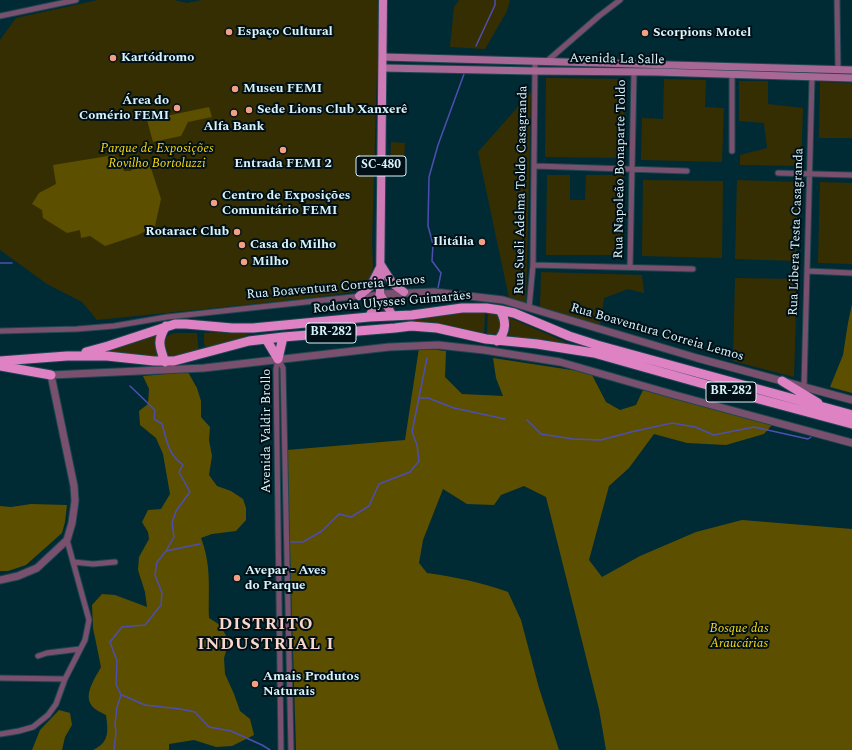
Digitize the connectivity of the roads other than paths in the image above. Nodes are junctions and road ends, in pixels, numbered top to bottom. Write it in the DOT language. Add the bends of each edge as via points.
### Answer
graph roads {
  1 [pos="76,0"];
  2 [pos="383,0"];
  3 [pos="620,0"];
  4 [pos="837,0"];
  5 [pos="0,16"];
  6 [pos="383,57"];
  7 [pos="535,62"];
  8 [pos="545,62"];
  9 [pos="657,64"];
  10 [pos="383,68"];
  11 [pos="781,68"];
  12 [pos="838,70"];
  13 [pos="852,70"];
  14 [pos="535,71"];
  15 [pos="634,71"];
  16 [pos="657,72"];
  17 [pos="732,74"];
  18 [pos="781,76"];
  19 [pos="812,77"];
  20 [pos="852,78"];
  21 [pos="732,151"];
  22 [pos="535,166"];
  23 [pos="632,169"];
  24 [pos="687,171"];
  25 [pos="778,173"];
  26 [pos="810,173"];
  27 [pos="852,174"];
  28 [pos="381,265"];
  29 [pos="533,265"];
  30 [pos="630,267"];
  31 [pos="693,269"];
  32 [pos="807,272"];
  33 [pos="852,273"];
  34 [pos="404,292"];
  35 [pos="380,294"];
  36 [pos="359,296"];
  37 [pos="529,308"];
  38 [pos="500,310"];
  39 [pos="393,316"];
  40 [pos="370,318"];
  41 [pos="166,326"];
  42 [pos="0,332"];
  43 [pos="283,337"];
  44 [pos="266,339"];
  45 [pos="497,341"];
  46 [pos="67,356"];
  47 [pos="278,359"];
  48 [pos="0,361"];
  49 [pos="165,362"];
  50 [pos="0,366"];
  51 [pos="51,375"];
  52 [pos="782,381"];
  53 [pos="804,387"];
  54 [pos="852,400"];
  55 [pos="828,408"];
  56 [pos="852,415"];
  57 [pos="852,424"];
  58 [pos="852,443"];
  59 [pos="67,540"];
  60 [pos="73,562"];
  61 [pos="115,562"];
  62 [pos="0,580"];
  63 [pos="80,649"];
  64 [pos="38,656"];
  65 [pos="0,678"];
  66 [pos="65,679"];
  67 [pos="1,734"];
  68 [pos="281,750"];
  69 [pos="291,750"];
  1 -- 5 [label="street"];
  2 -- 6 [label="main road, SC-480"];
  3 -- 8 [label="street"];
  4 -- 12 [label="street"];
  6 -- 7 [label="main road, Avenida La Salle"];
  6 -- 10 [label="main road, SC-480"];
  7 -- 8 [label="main road, Avenida La Salle"];
  7 -- 14 [label="street, Rua Sueli Adelma Toldo Casagranda"];
  8 -- 9 [label="main road, Avenida La Salle"];
  9 -- 11 [label="main road, Avenida La Salle"];
  9 -- 16 [label="main road"];
  10 -- 14 [label="main road, Avenida La Salle"];
  10 -- 28 [label="main road, SC-480"];
  11 -- 12 [label="main road, Avenida La Salle"];
  11 -- 18 [label="main road"];
  12 -- 13 [label="main road, Avenida La Salle"];
  14 -- 15 [label="main road, Avenida La Salle"];
  14 -- 22 [label="street, Rua Sueli Adelma Toldo Casagranda"];
  15 -- 16 [label="main road, Avenida La Salle"];
  15 -- 23 [label="street, Rua Napoleão Bonaparte Toldo"];
  16 -- 17 [label="main road, Avenida La Salle"];
  17 -- 18 [label="main road, Avenida La Salle"];
  17 -- 21 [label="street"];
  18 -- 19 [label="main road, Avenida La Salle"];
  19 -- 20 [label="main road, Avenida La Salle"];
  19 -- 26 [label="street, Rua Libera Testa Casagranda"];
  22 -- 23 [label="street"];
  22 -- 29 [label="street, Rua Sueli Adelma Toldo Casagranda"];
  23 -- 24 [label="street"];
  23 -- 30 [label="street, Rua Napoleão Bonaparte Toldo"];
  25 -- 26 [label="street"];
  26 -- 27 [label="street"];
  26 -- 32 [label="street, Rua Libera Testa Casagranda"];
  28 -- 34 [label="main road" via="393,284"];
  28 -- 35 [label="main road, SC-480"];
  28 -- 36 [label="main road" via="370,287"];
  29 -- 30 [label="street"];
  29 -- 37 [label="street, Rua Sueli Adelma Toldo Casagranda"];
  30 -- 31 [label="street"];
  32 -- 33 [label="street"];
  32 -- 53 [label="street, Rua Libera Testa Casagranda"];
  34 -- 35 [label="street, Rua Boaventura Correia Lemos"];
  34 -- 37 [label="street, Rua Boaventura Correia Lemos" via="487,297"];
  35 -- 36 [label="street, Rua Boaventura Correia Lemos"];
  35 -- 39 [label="main road"];
  35 -- 40 [label="main road, SC-480"];
  36 -- 42 [label="street, Rua Boaventura Correia Lemos" via="167,317 114,326"];
  37 -- 52 [label="street, Rua Boaventura Correia Lemos"];
  38 -- 39 [label="highway, Rodovia Ulysses Guimarães / BR-282" via="462,308"];
  38 -- 45 [label="highway" via="504,318 504,328"];
  38 -- 55 [label="highway, Rodovia Ulysses Guimarães / BR-282" via="597,345"];
  39 -- 40 [label="highway, Rodovia Ulysses Guimarães / BR-282"];
  40 -- 41 [label="highway, Rodovia Ulysses Guimarães / BR-282" via="254,328 186,324"];
  41 -- 46 [label="highway, Rodovia Ulysses Guimarães / BR-282" via="108,346"];
  41 -- 49 [label="highway" via="160,336 161,352"];
  43 -- 44 [label="highway, Rodovia Ulysses Guimarães / BR-282"];
  43 -- 45 [label="highway, Rodovia Ulysses Guimarães / BR-282" via="410,326 437,328"];
  43 -- 47 [label="highway"];
  44 -- 47 [label="highway"];
  44 -- 49 [label="highway, Rodovia Ulysses Guimarães / BR-282"];
  45 -- 57 [label="highway, Rodovia Ulysses Guimarães / BR-282" via="594,353"];
  46 -- 48 [label="highway, Rodovia Ulysses Guimarães / BR-282"];
  46 -- 49 [label="highway, Rodovia Ulysses Guimarães / BR-282" via="107,356"];
  47 -- 51 [label="street" via="204,368"];
  47 -- 58 [label="street" via="420,345 484,350 560,362"];
  47 -- 68 [label="street, Avenida Valdir Brollo" via="276,369"];
  47 -- 69 [label="street, Avenida Valdir Brollo" via="283,368"];
  50 -- 51 [label="highway"];
  51 -- 59 [label="street" via="74,486 75,502"];
  52 -- 53 [label="street, Rua Boaventura Correia Lemos"];
  52 -- 55 [label="highway"];
  53 -- 54 [label="street, Rua Boaventura Correia Lemos"];
  55 -- 56 [label="highway, Rodovia Ulysses Guimarães / BR-282"];
  59 -- 60 [label="street"];
  59 -- 62 [label="street" via="37,568"];
  60 -- 61 [label="street"];
  60 -- 63 [label="street" via="89,620 85,640"];
  63 -- 64 [label="street" via="47,652"];
  63 -- 66 [label="street"];
  65 -- 66 [label="street"];
  66 -- 67 [label="street" via="56,704 48,715 33,727"];
}
